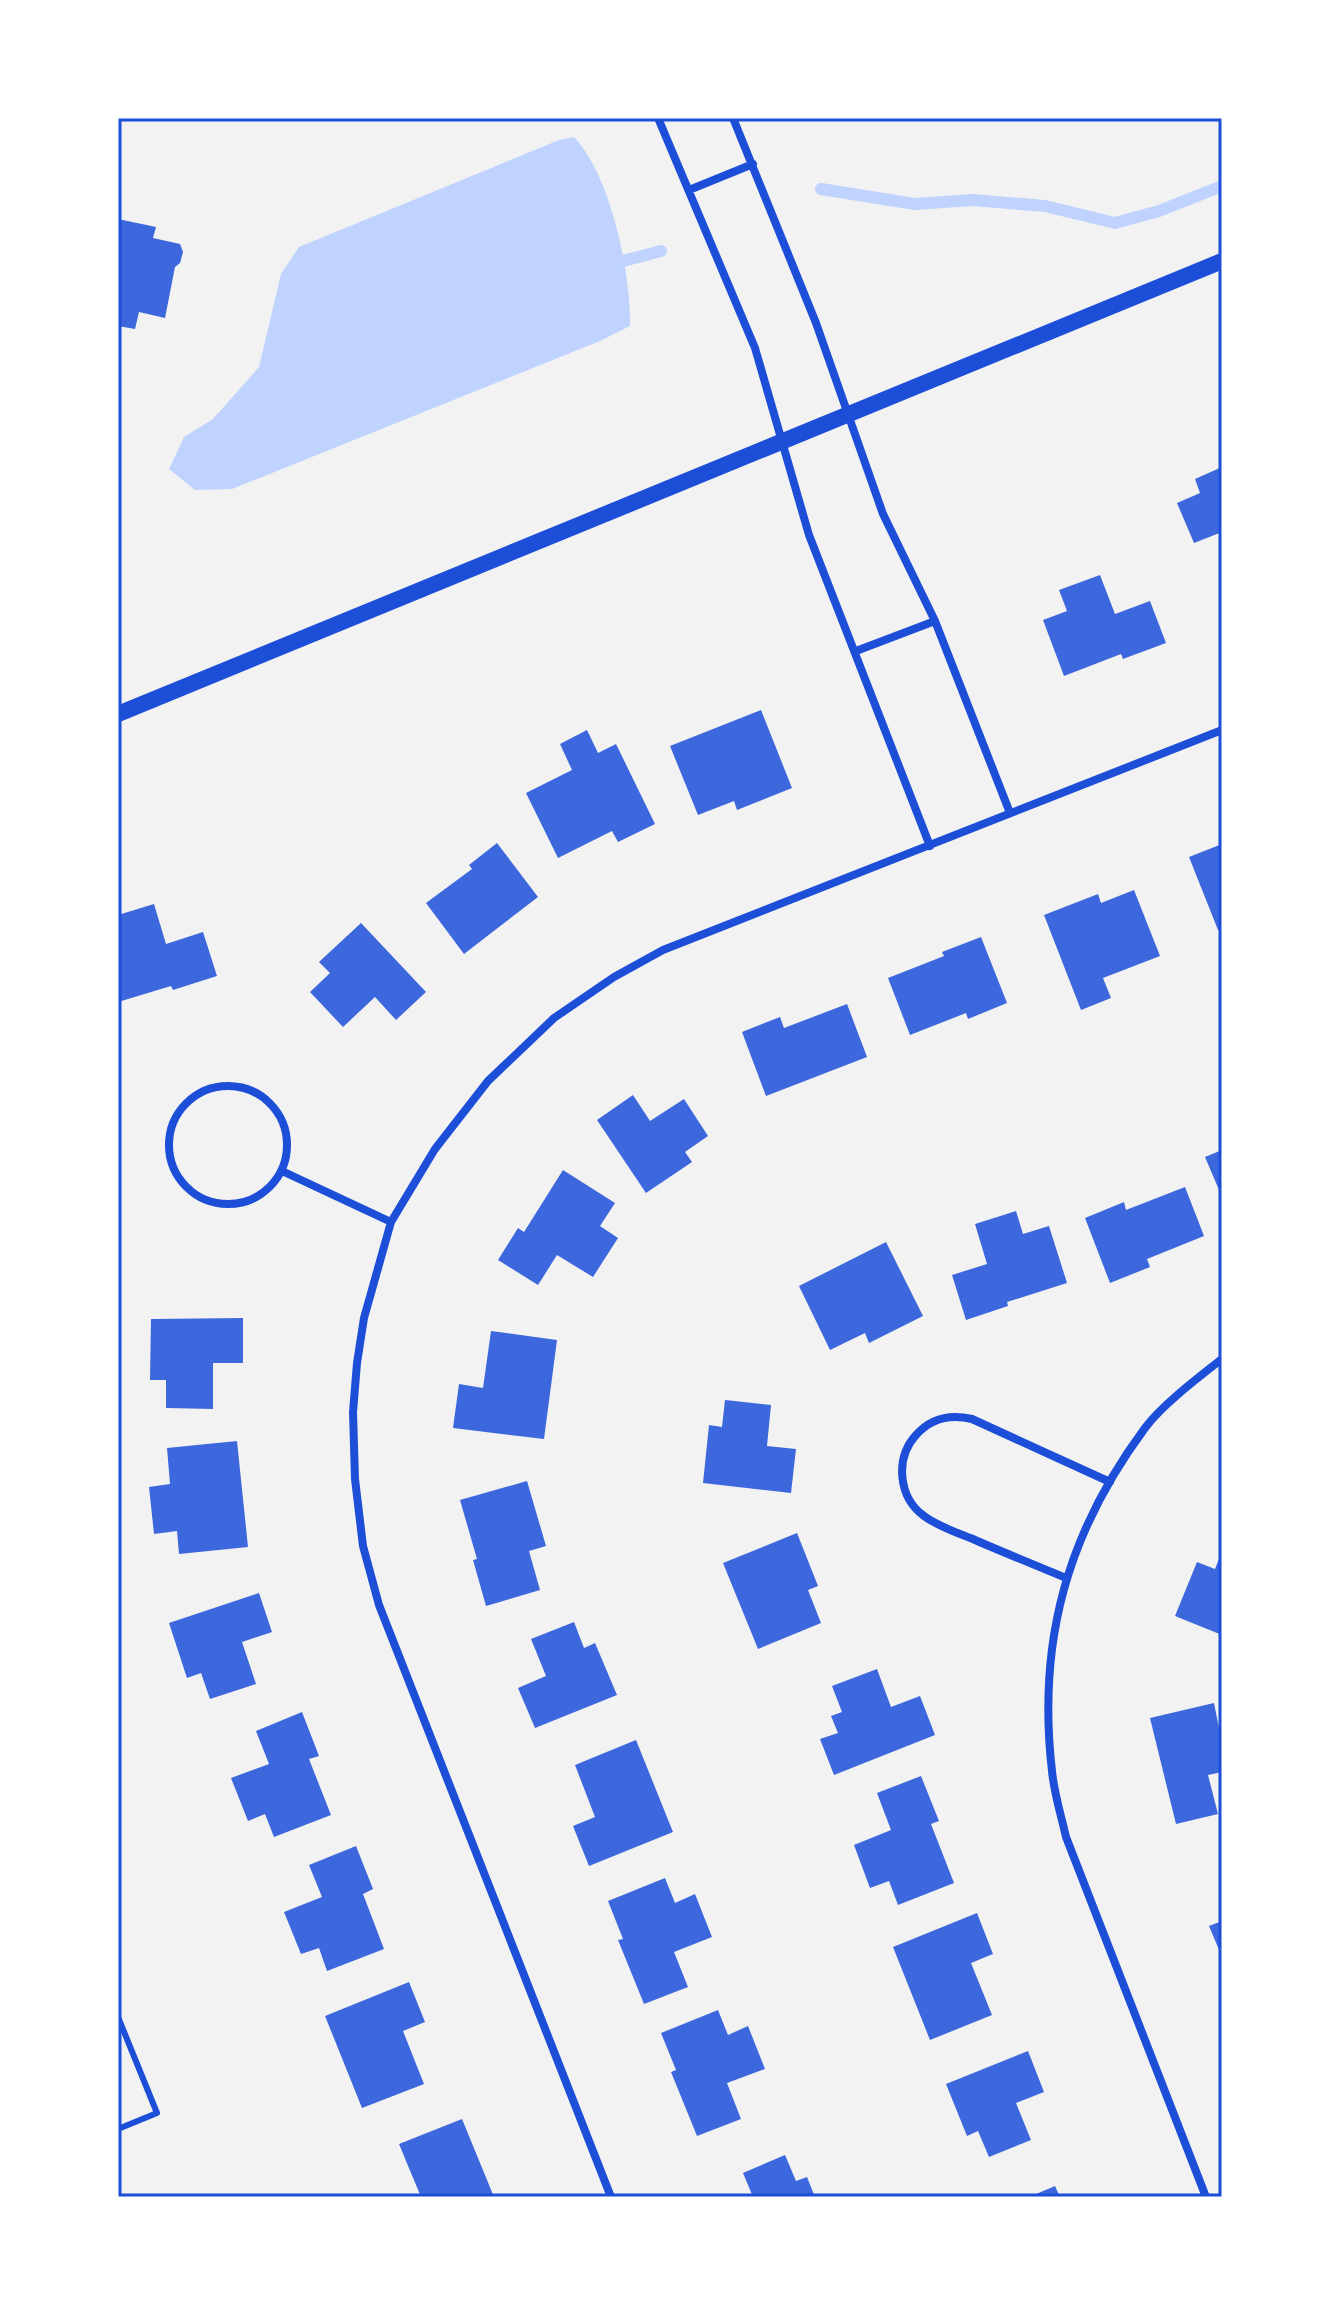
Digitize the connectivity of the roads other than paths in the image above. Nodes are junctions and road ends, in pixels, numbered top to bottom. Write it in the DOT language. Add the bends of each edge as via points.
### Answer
graph roads {
  1 [pos="658,118"];
  2 [pos="733,118"];
  3 [pos="753,164"];
  4 [pos="689,190"];
  5 [pos="1222,261"];
  6 [pos="847,414"];
  7 [pos="781,441"];
  8 [pos="935,621"];
  9 [pos="856,651"];
  10 [pos="118,714"];
  11 [pos="1222,730"];
  12 [pos="1010,813"];
  13 [pos="930,846"];
  14 [pos="282,1171"];
  15 [pos="391,1222"];
  16 [pos="1222,1359"];
  17 [pos="1110,1482"];
  18 [pos="1066,1578"];
  19 [pos="118,2017"];
  20 [pos="118,2129"];
  21 [pos="611,2197"];
  22 [pos="1206,2197"];
  1 -- 4 [label="street"];
  2 -- 3 [label="street"];
  3 -- 4 [label="street"];
  3 -- 6 [label="street"];
  4 -- 7 [label="street" via="755,348"];
  5 -- 6 [label="main road"];
  6 -- 7 [label="main road"];
  6 -- 8 [label="street" via="883,514"];
  7 -- 9 [label="street" via="809,535"];
  7 -- 10 [label="main road"];
  8 -- 9 [label="street"];
  8 -- 12 [label="street"];
  9 -- 13 [label="street"];
  11 -- 12 [label="street"];
  12 -- 13 [label="street"];
  13 -- 15 [label="street" via="663,950 554,1018 488,1081 435,1149"];
  14 -- 14 [label="street" via="286,1134 274,1109 253,1091 216,1087 184,1105 174,1121 171,1161 194,1194 233,1204 253,1199"];
  14 -- 15 [label="street"];
  15 -- 21 [label="street" via="357,1363 355,1479 363,1546 379,1605"];
  16 -- 17 [label="street" via="1146,1426"];
  17 -- 18 [label="street"];
  17 -- 18 [label="street" via="956,1415 926,1425 905,1452 902,1479 907,1495 925,1517"];
  18 -- 22 [label="street" via="1054,1625 1047,1702 1052,1774 1066,1837"];
  19 -- 20 [label="lane" via="157,2113"];
}
